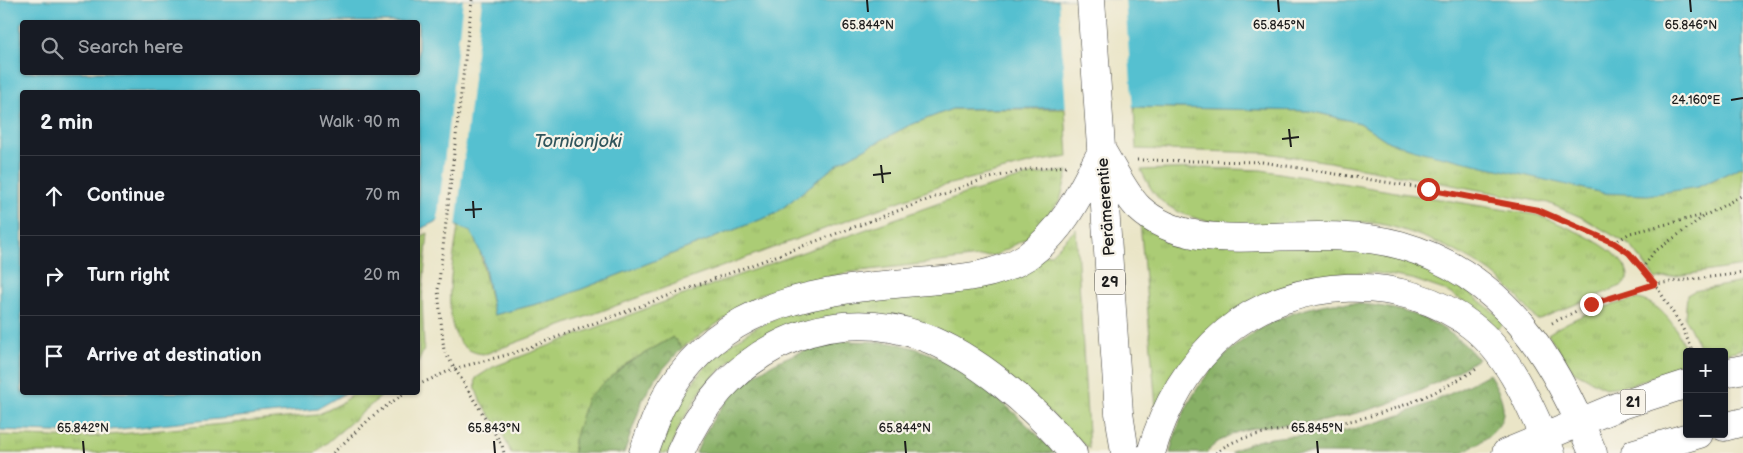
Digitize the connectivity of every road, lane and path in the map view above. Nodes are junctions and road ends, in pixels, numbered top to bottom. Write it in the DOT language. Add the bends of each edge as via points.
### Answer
graph roads {
  1 [pos="472,0"];
  2 [pos="1091,0"];
  3 [pos="1101,142"];
  4 [pos="1138,160"];
  5 [pos="1066,166"];
  6 [pos="1743,195"];
  7 [pos="1708,214"];
  8 [pos="1614,243"];
  9 [pos="1642,268"];
  10 [pos="1743,273"];
  11 [pos="1655,284"];
  12 [pos="1545,326"];
  13 [pos="1691,348"];
  14 [pos="1483,366"];
  15 [pos="1743,368"];
  16 [pos="453,369"];
  17 [pos="1728,372"];
  18 [pos="420,384"];
  19 [pos="1683,385"];
  20 [pos="402,395"];
  21 [pos="1118,414"];
  22 [pos="1580,422"];
  23 [pos="1743,422"];
  24 [pos="1728,426"];
  25 [pos="1686,438"];
  26 [pos="1548,446"];
  27 [pos="333,453"];
  28 [pos="504,453"];
  29 [pos="643,453"];
  30 [pos="680,453"];
  31 [pos="1073,453"];
  32 [pos="1116,453"];
  33 [pos="1125,453"];
  34 [pos="1151,453"];
  35 [pos="1216,453"];
  36 [pos="1506,453"];
  37 [pos="1593,453"];
  38 [pos="1635,453"];
  1 -- 16 [label="path" via="438,290 444,351"];
  2 -- 3 [label="highway, Perämerentie / 29"];
  3 -- 21 [label="highway, Perämerentie / 29"];
  3 -- 22 [label="highway" via="1138,208 1165,225 1227,239 1361,238 1400,245 1471,277 1521,322 1545,357"];
  3 -- 29 [label="highway" via="1070,213 1046,241 1024,258 976,276 845,288 805,296 763,310 723,334 694,360 672,388"];
  4 -- 8 [label="path" via="1262,162 1428,189 1538,210"];
  5 -- 16 [label="path" via="1030,169 981,180 514,353"];
  6 -- 7 [label="path"];
  7 -- 8 [label="path" via="1630,233"];
  7 -- 9 [label="path" via="1654,252"];
  8 -- 9 [label="path" via="1629,253"];
  9 -- 11 [label="path"];
  10 -- 11 [label="path"];
  11 -- 12 [label="path" via="1591,304"];
  11 -- 13 [label="path"];
  14 -- 35 [label="path" via="1441,391 1397,408 1353,420 1238,439"];
  15 -- 17 [label="highway"];
  16 -- 18 [label="path"];
  16 -- 28 [label="path"];
  19 -- 22 [label="highway, 21"];
  20 -- 27 [label="path" via="374,415"];
  21 -- 32 [label="highway, Perämerentie / 29"];
  21 -- 33 [label="highway, Perämerentie / 29"];
  22 -- 26 [label="highway, 21"];
  22 -- 37 [label="highway"];
  23 -- 24 [label="highway"];
  25 -- 38 [label="highway"];
  26 -- 34 [label="highway" via="1514,376 1496,349 1473,326 1442,306 1410,295 1376,289 1340,288 1312,292 1281,302 1251,314 1226,332 1181,383"];
  26 -- 36 [label="highway, 21"];
  30 -- 31 [label="highway" via="691,426 712,397 733,374 754,358 807,333 860,325 893,328 945,347 1008,390"];
}
